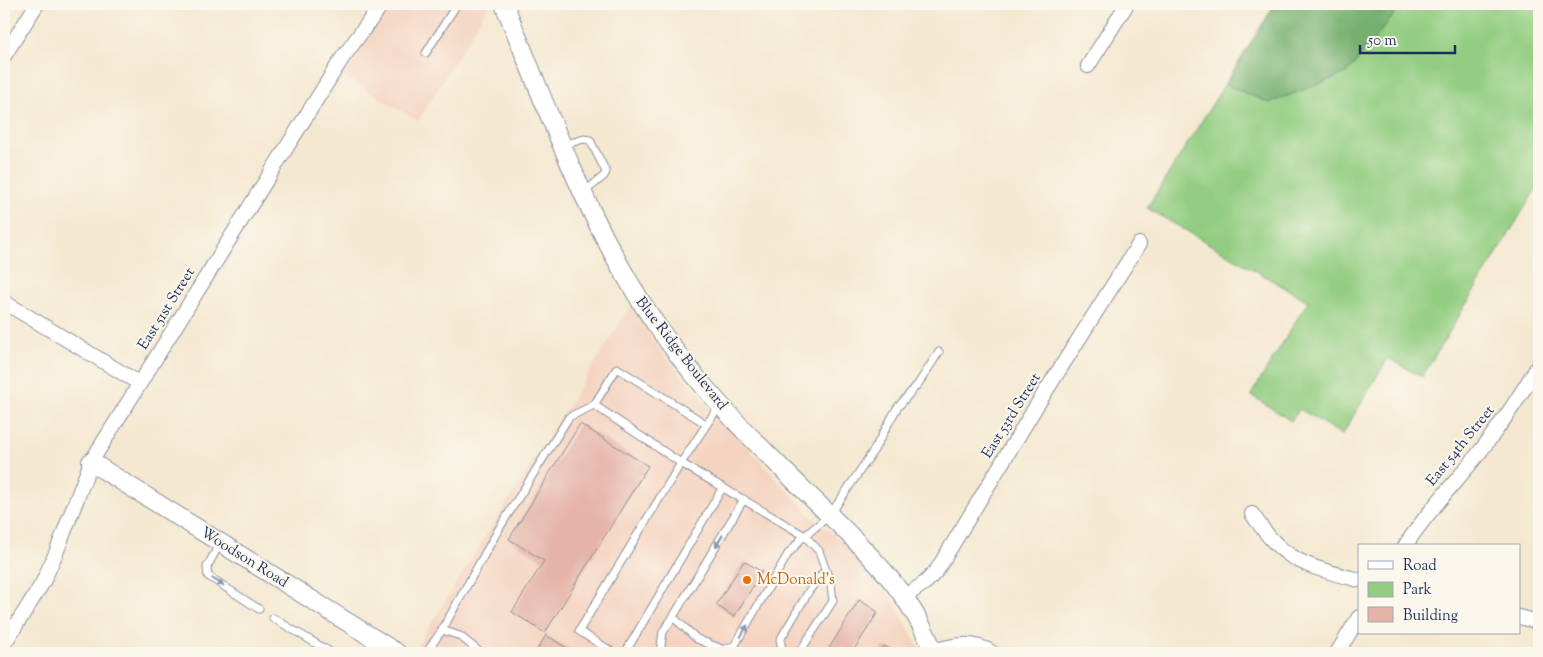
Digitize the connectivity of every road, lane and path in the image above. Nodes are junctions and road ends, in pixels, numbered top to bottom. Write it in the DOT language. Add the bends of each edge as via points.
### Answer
graph roads {
  1 [pos="36,4"];
  2 [pos="382,4"];
  3 [pos="457,4"];
  4 [pos="504,4"];
  5 [pos="1127,4"];
  6 [pos="426,53"];
  7 [pos="4,56"];
  8 [pos="1088,66"];
  9 [pos="563,145"];
  10 [pos="582,193"];
  11 [pos="1139,244"];
  12 [pos="4,302"];
  13 [pos="939,352"];
  14 [pos="1539,364"];
  15 [pos="140,383"];
  16 [pos="594,405"];
  17 [pos="719,405"];
  18 [pos="706,424"];
  19 [pos="91,462"];
  20 [pos="681,463"];
  21 [pos="723,487"];
  22 [pos="744,499"];
  23 [pos="1252,514"];
  24 [pos="830,515"];
  25 [pos="805,536"];
  26 [pos="220,543"];
  27 [pos="1406,544"];
  28 [pos="825,570"];
  29 [pos="1358,580"];
  30 [pos="904,597"];
  31 [pos="259,609"];
  32 [pos="673,617"];
  33 [pos="273,618"];
  34 [pos="1520,618"];
  35 [pos="1358,619"];
  36 [pos="1539,622"];
  37 [pos="442,630"];
  38 [pos="4,644"];
  39 [pos="386,650"];
  40 [pos="934,652"];
  41 [pos="332,653"];
  42 [pos="426,653"];
  43 [pos="481,653"];
  44 [pos="614,653"];
  45 [pos="625,653"];
  46 [pos="660,653"];
  47 [pos="788,653"];
  48 [pos="799,653"];
  49 [pos="993,653"];
  50 [pos="1337,653"];
  1 -- 7 [label="street"];
  2 -- 15 [label="street, East 51st Street" via="341,60"];
  3 -- 6 [label="lane"];
  4 -- 9 [label="street, Blue Ridge Boulevard"];
  5 -- 8 [label="street"];
  9 -- 10 [label="street, Blue Ridge Boulevard"];
  9 -- 10 [label="lane" via="590,140 606,172"];
  10 -- 17 [label="street, Blue Ridge Boulevard" via="634,294"];
  11 -- 30 [label="street, East 53rd Street" via="937,570"];
  12 -- 15 [label="street"];
  13 -- 24 [label="lane" via="897,408 874,450"];
  14 -- 27 [label="street, East 54th Street" via="1519,398 1426,514"];
  15 -- 19 [label="street, East 51st Street"];
  16 -- 18 [label="lane" via="618,368"];
  16 -- 20 [label="lane"];
  16 -- 37 [label="lane" via="569,417 502,524"];
  17 -- 18 [label="lane"];
  17 -- 24 [label="street, Blue Ridge Boulevard"];
  18 -- 20 [label="lane"];
  19 -- 26 [label="street, Woodson Road"];
  19 -- 38 [label="street, East 51st Street" via="42,584"];
  20 -- 21 [label="lane"];
  20 -- 44 [label="lane" via="579,631"];
  21 -- 22 [label="lane"];
  21 -- 45 [label="lane"];
  22 -- 25 [label="lane"];
  22 -- 32 [label="lane, one-way"];
  23 -- 29 [label="street" via="1274,543 1300,561"];
  24 -- 25 [label="lane"];
  24 -- 30 [label="street, Blue Ridge Boulevard" via="889,575"];
  25 -- 28 [label="lane" via="819,551"];
  32 -- 25 [label="lane, one-way" via="697,639 724,650 735,645 788,554"];
  26 -- 31 [label="lane, one-way" via="206,572"];
  26 -- 39 [label="street, Woodson Road"];
  28 -- 47 [label="lane" via="780,640"];
  28 -- 48 [label="lane" via="833,601"];
  30 -- 40 [label="street, Blue Ridge Boulevard"];
  32 -- 46 [label="lane" via="663,632"];
  33 -- 41 [label="lane"];
  34 -- 36 [label="street"];
  35 -- 50 [label="street"];
  37 -- 42 [label="lane"];
  37 -- 43 [label="lane" via="460,636"];
  40 -- 49 [label="street" via="950,646 972,644"];
}
